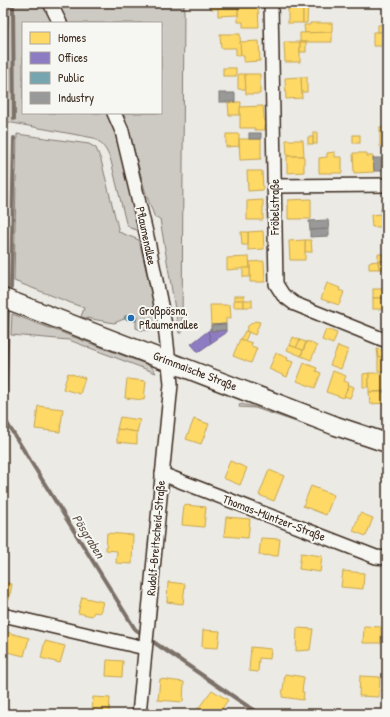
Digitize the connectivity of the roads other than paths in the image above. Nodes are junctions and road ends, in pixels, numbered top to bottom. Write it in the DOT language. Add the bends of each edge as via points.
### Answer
graph roads {
  1 [pos="50,3"];
  2 [pos="271,3"];
  3 [pos="60,22"];
  4 [pos="114,114"];
  5 [pos="387,185"];
  6 [pos="275,186"];
  7 [pos="3,298"];
  8 [pos="387,341"];
  9 [pos="169,362"];
  10 [pos="387,443"];
  11 [pos="162,474"];
  12 [pos="387,558"];
  13 [pos="3,615"];
  14 [pos="146,640"];
  15 [pos="139,714"];
  1 -- 3 [label="street"];
  2 -- 6 [label="street, Fröbelstraße"];
  4 -- 9 [label="street, Pflaumenallee" via="122,132 146,232 165,325"];
  5 -- 6 [label="street"];
  6 -- 8 [label="street, Fröbelstraße" via="275,273 276,284 283,295 295,304"];
  7 -- 9 [label="main road, Grimmaische Straße"];
  9 -- 10 [label="main road, Grimmaische Straße"];
  9 -- 11 [label="street, Rudolf-Breitscheid-Straße" via="171,384"];
  11 -- 12 [label="street, Thomas-Müntzer-Straße" via="376,557"];
  11 -- 14 [label="street, Rudolf-Breitscheid-Straße"];
  13 -- 14 [label="street"];
  14 -- 15 [label="street, Rudolf-Breitscheid-Straße"];
}
